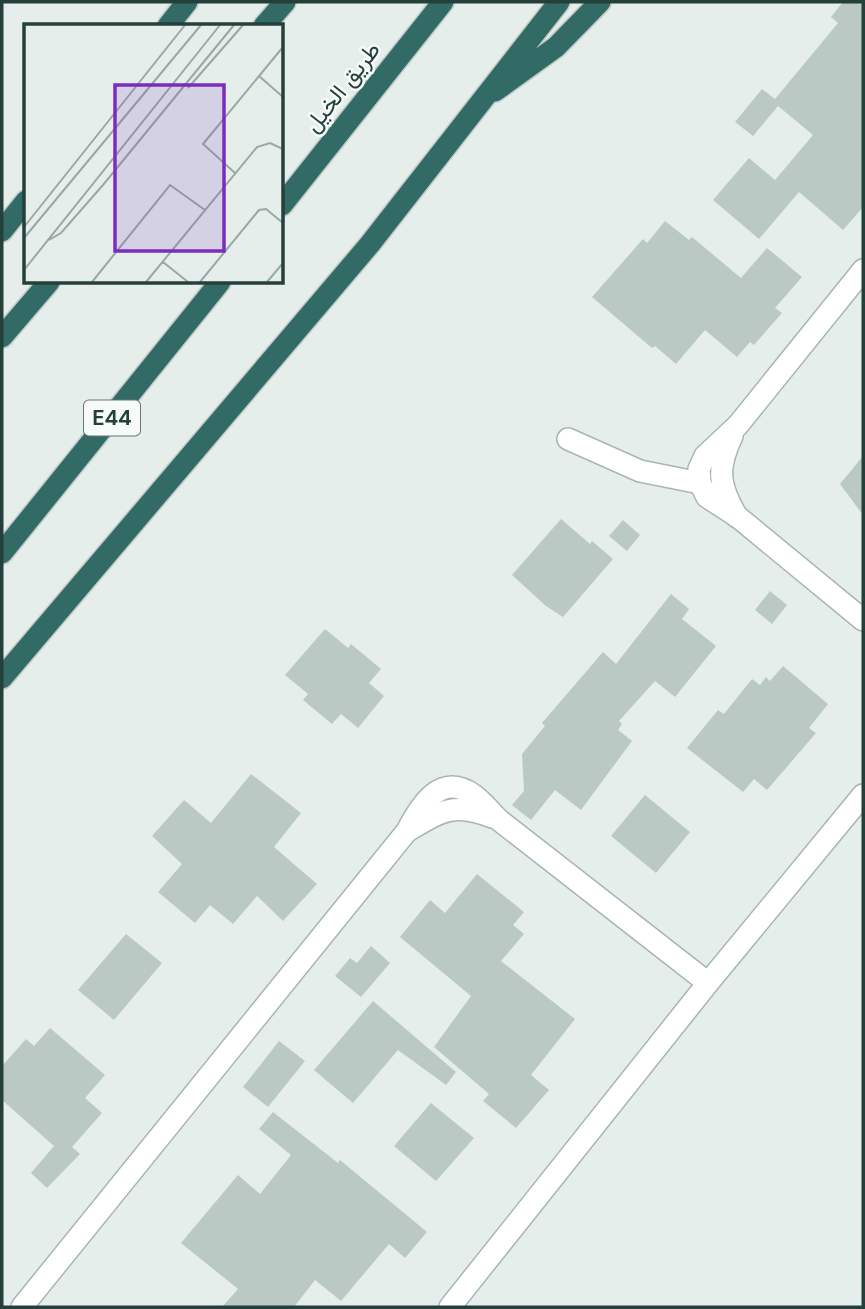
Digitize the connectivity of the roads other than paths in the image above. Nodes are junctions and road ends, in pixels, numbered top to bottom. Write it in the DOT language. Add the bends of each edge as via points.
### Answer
graph roads {
  1 [pos="187,2"];
  2 [pos="285,2"];
  3 [pos="443,2"];
  4 [pos="559,2"];
  5 [pos="600,2"];
  6 [pos="170,24"];
  7 [pos="266,24"];
  8 [pos="481,99"];
  9 [pos="284,202"];
  10 [pos="24,204"];
  11 [pos="2,231"];
  12 [pos="863,270"];
  13 [pos="47,284"];
  14 [pos="218,284"];
  15 [pos="2,337"];
  16 [pos="738,425"];
  17 [pos="568,439"];
  18 [pos="700,483"];
  19 [pos="738,517"];
  20 [pos="2,553"];
  21 [pos="863,620"];
  22 [pos="2,678"];
  23 [pos="863,796"];
  24 [pos="708,983"];
  25 [pos="22,1307"];
  26 [pos="450,1307"];
  1 -- 6 [label="highway"];
  2 -- 7 [label="highway"];
  3 -- 9 [label="highway, طريق الخيل"];
  4 -- 8 [label="highway"];
  5 -- 8 [label="highway" via="535,64"];
  8 -- 22 [label="highway" via="370,244"];
  10 -- 11 [label="highway"];
  12 -- 16 [label="street"];
  13 -- 15 [label="highway"];
  14 -- 20 [label="highway, E44"];
  16 -- 18 [label="street" via="705,456 699,469"];
  16 -- 19 [label="street" via="720,473"];
  17 -- 18 [label="street" via="640,471"];
  18 -- 19 [label="street" via="707,497"];
  19 -- 21 [label="street"];
  23 -- 24 [label="street"];
  24 -- 25 [label="street" via="499,820 474,795 462,789 435,792 424,800 407,831"];
  24 -- 26 [label="street"];
}
